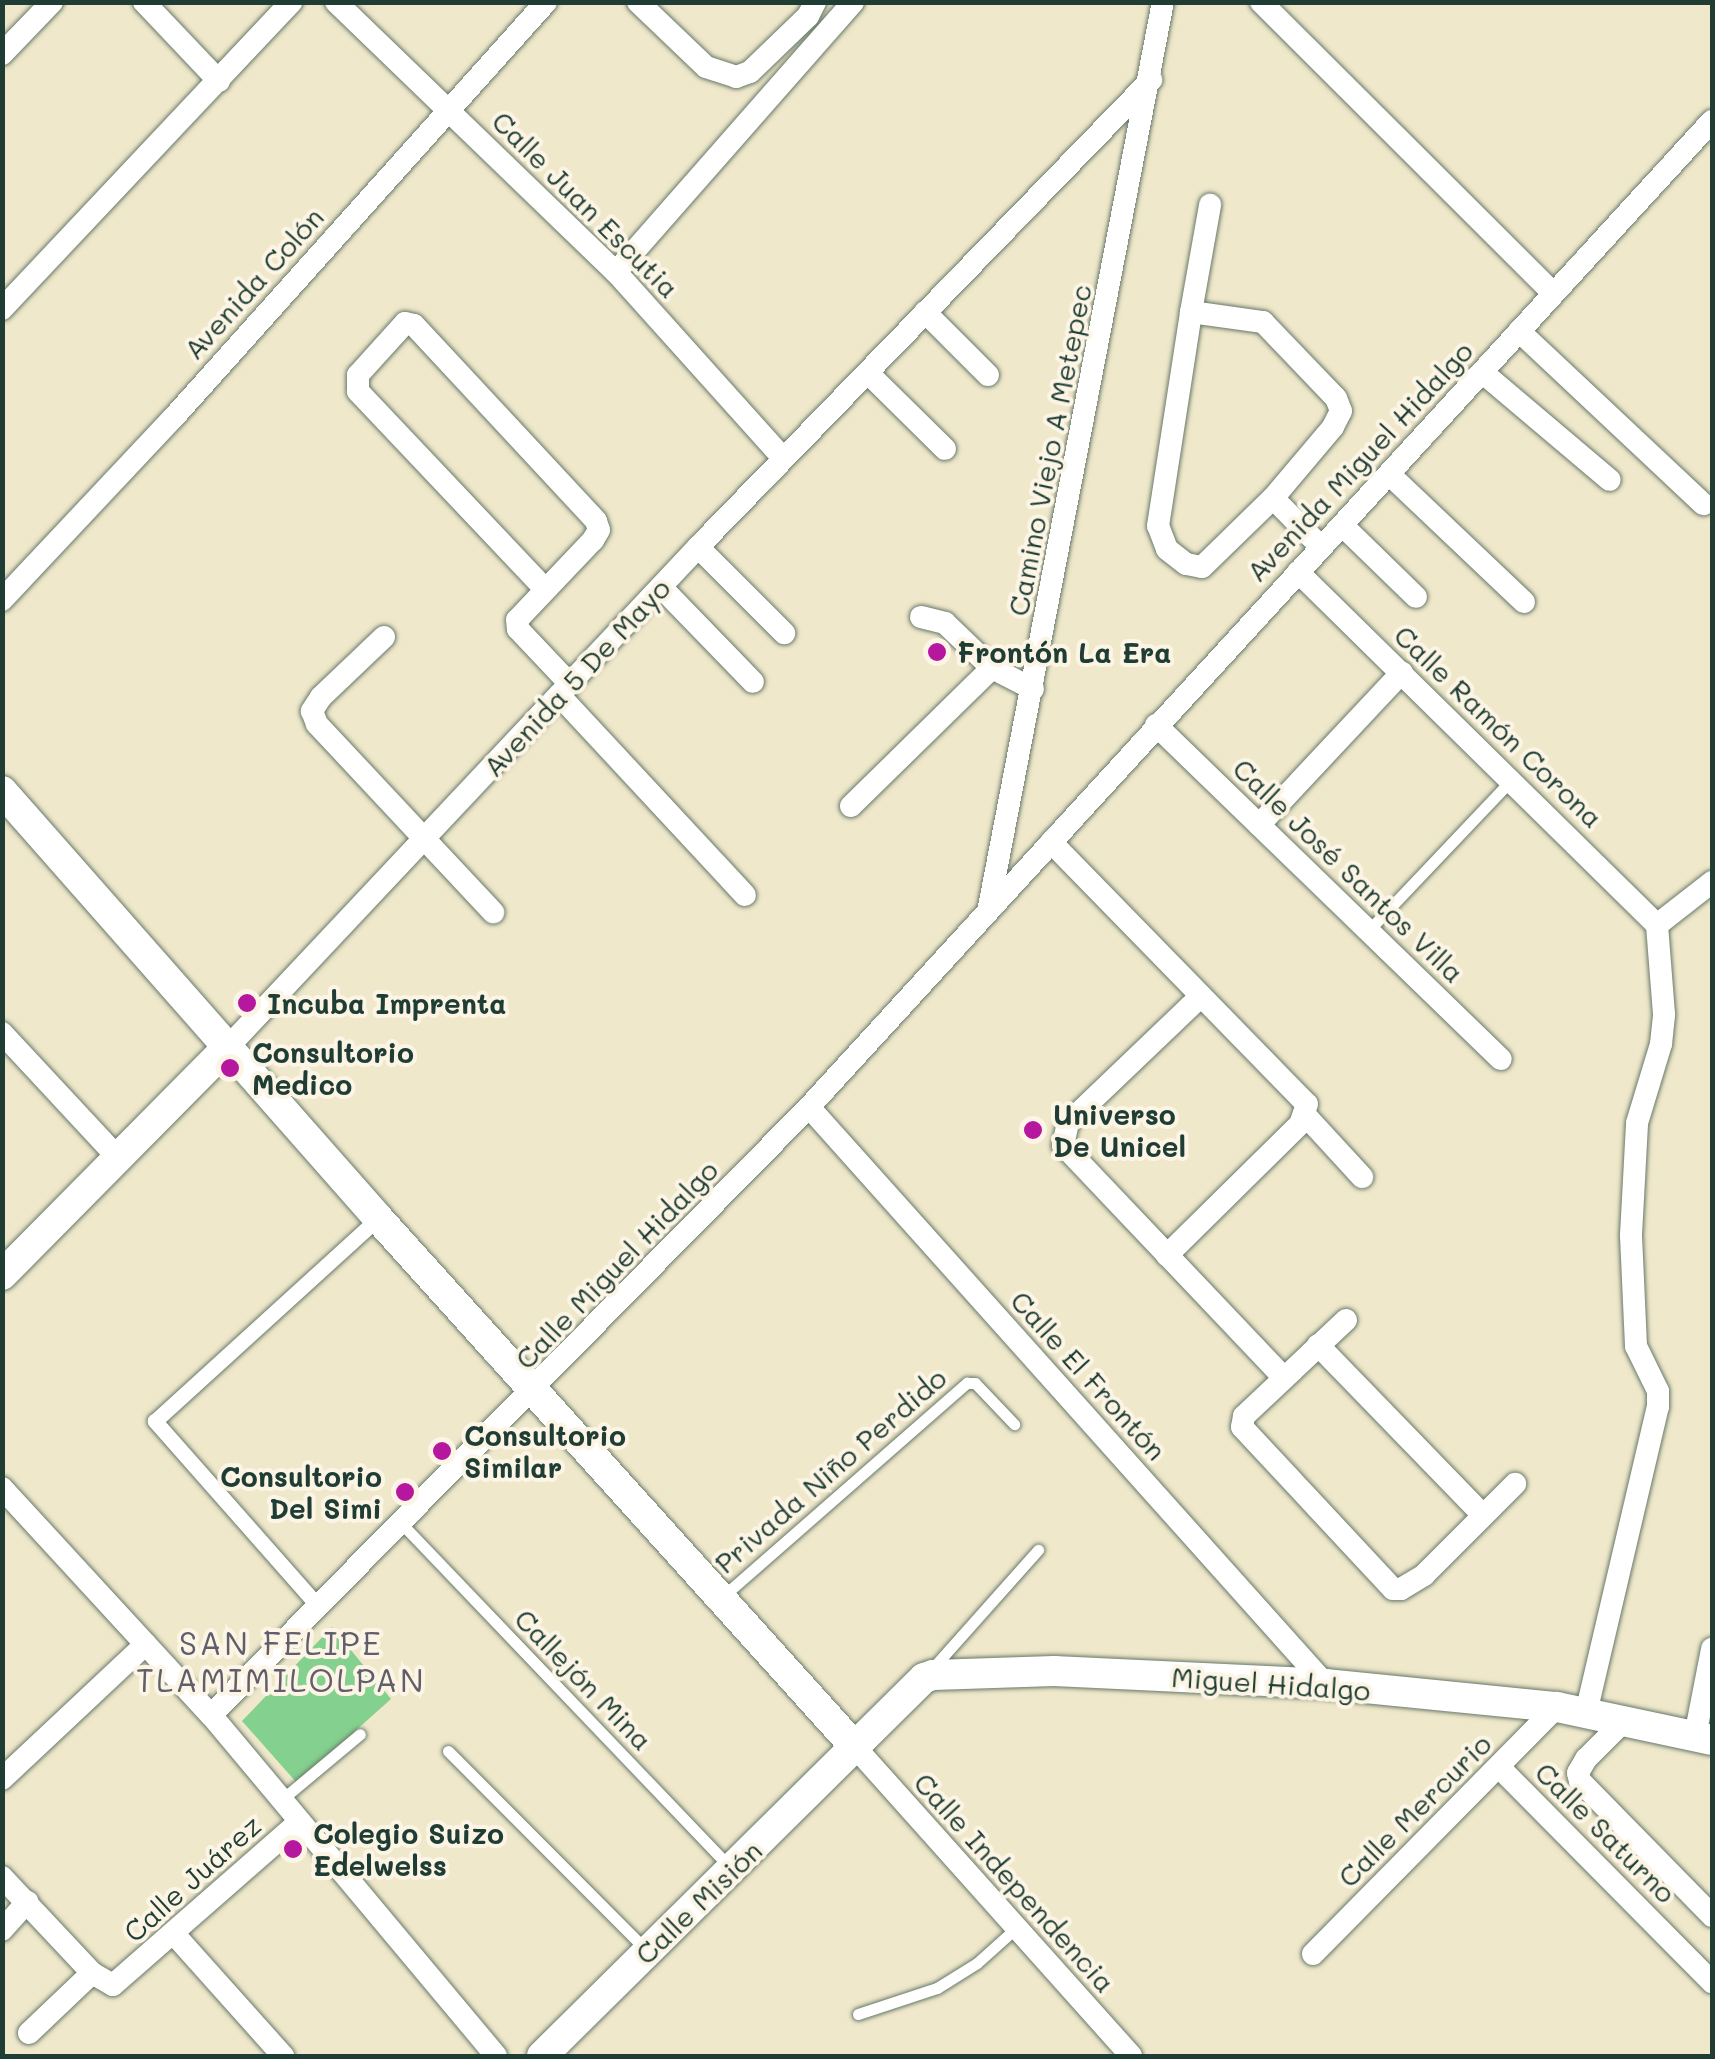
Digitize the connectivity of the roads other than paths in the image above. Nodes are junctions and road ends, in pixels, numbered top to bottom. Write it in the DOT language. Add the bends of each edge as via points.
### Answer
graph roads {
  1 [pos="52,2"];
  2 [pos="144,2"];
  3 [pos="292,2"];
  4 [pos="336,2"];
  5 [pos="546,2"];
  6 [pos="638,2"];
  7 [pos="814,2"];
  8 [pos="853,2"];
  9 [pos="1163,2"];
  10 [pos="1261,2"];
  11 [pos="2,54"];
  12 [pos="1152,80"];
  13 [pos="219,81"];
  14 [pos="449,109"];
  15 [pos="1712,121"];
  16 [pos="1210,205"];
  17 [pos="616,272"];
  18 [pos="1554,292"];
  19 [pos="2,309"];
  20 [pos="925,312"];
  21 [pos="1191,312"];
  22 [pos="1519,332"];
  23 [pos="1482,372"];
  24 [pos="868,373"];
  25 [pos="988,376"];
  26 [pos="946,449"];
  27 [pos="783,458"];
  28 [pos="1389,474"];
  29 [pos="1610,480"];
  30 [pos="1273,498"];
  31 [pos="1703,504"];
  32 [pos="1342,525"];
  33 [pos="698,547"];
  34 [pos="1321,547"];
  35 [pos="1298,572"];
  36 [pos="661,586"];
  37 [pos="544,588"];
  38 [pos="1416,597"];
  39 [pos="2,600"];
  40 [pos="1524,602"];
  41 [pos="921,617"];
  42 [pos="784,633"];
  43 [pos="384,637"];
  44 [pos="992,668"];
  45 [pos="1402,672"];
  46 [pos="753,682"];
  47 [pos="1034,689"];
  48 [pos="564,690"];
  49 [pos="1156,724"];
  50 [pos="1512,779"];
  51 [pos="2,791"];
  52 [pos="851,806"];
  53 [pos="1258,825"];
  54 [pos="423,839"];
  55 [pos="1050,842"];
  56 [pos="1712,882"];
  57 [pos="745,895"];
  58 [pos="989,907"];
  59 [pos="493,912"];
  60 [pos="1657,924"];
  61 [pos="1368,931"];
  62 [pos="1201,996"];
  63 [pos="2,1032"];
  64 [pos="228,1048"];
  65 [pos="1501,1059"];
  66 [pos="810,1107"];
  67 [pos="1306,1108"];
  68 [pos="119,1159"];
  69 [pos="1362,1176"];
  70 [pos="378,1218"];
  71 [pos="1167,1255"];
  72 [pos="2,1276"];
  73 [pos="1346,1320"];
  74 [pos="1318,1345"];
  75 [pos="1284,1378"];
  76 [pos="533,1392"];
  77 [pos="1014,1424"];
  78 [pos="1515,1484"];
  79 [pos="2,1488"];
  80 [pos="1483,1516"];
  81 [pos="401,1523"];
  82 [pos="1038,1550"];
  83 [pos="721,1598"];
  84 [pos="318,1606"];
  85 [pos="146,1644"];
  86 [pos="1712,1648"];
  87 [pos="924,1678"];
  88 [pos="1324,1684"];
  89 [pos="1571,1710"];
  90 [pos="211,1714"];
  91 [pos="1623,1722"];
  92 [pos="360,1734"];
  93 [pos="1704,1738"];
  94 [pos="855,1747"];
  95 [pos="448,1751"];
  96 [pos="1499,1767"];
  97 [pos="2,1779"];
  98 [pos="280,1801"];
  99 [pos="300,1822"];
  100 [pos="732,1870"];
  101 [pos="2,1878"];
  102 [pos="27,1902"];
  103 [pos="1712,1916"];
  104 [pos="1016,1928"];
  105 [pos="2,1930"];
  106 [pos="174,1934"];
  107 [pos="648,1951"];
  108 [pos="1313,1954"];
  109 [pos="92,1973"];
  110 [pos="1712,1982"];
  111 [pos="858,2014"];
  112 [pos="29,2033"];
  113 [pos="283,2056"];
  114 [pos="496,2056"];
  115 [pos="542,2056"];
  116 [pos="1130,2056"];
  1 -- 11 [label="street"];
  2 -- 13 [label="street"];
  3 -- 13 [label="street"];
  4 -- 14 [label="street, Calle Juan Escutia"];
  5 -- 14 [label="street, Avenida Colón"];
  6 -- 7 [label="street" via="706,67 736,77 750,72 808,16"];
  8 -- 17 [label="street"];
  9 -- 12 [label="street, Camino Viejo A Metepec"];
  10 -- 18 [label="street"];
  12 -- 20 [label="street, Avenida 5 De Mayo"];
  12 -- 47 [label="street, Camino Viejo A Metepec"];
  13 -- 19 [label="street"];
  14 -- 17 [label="street, Calle Juan Escutia"];
  14 -- 39 [label="street, Avenida Colón"];
  15 -- 18 [label="street, Avenida Miguel Hidalgo"];
  16 -- 21 [label="street"];
  17 -- 27 [label="street, Calle Juan Escutia"];
  18 -- 22 [label="street, Avenida Miguel Hidalgo"];
  20 -- 24 [label="street, Avenida 5 De Mayo"];
  20 -- 25 [label="street"];
  21 -- 30 [label="street" via="1263,322 1340,404 1333,427"];
  21 -- 30 [label="street" via="1160,539 1186,564 1208,565"];
  22 -- 23 [label="street, Avenida Miguel Hidalgo"];
  22 -- 31 [label="street"];
  23 -- 28 [label="street, Avenida Miguel Hidalgo"];
  23 -- 29 [label="street"];
  24 -- 26 [label="street"];
  24 -- 27 [label="street, Avenida 5 De Mayo"];
  27 -- 33 [label="street, Avenida 5 De Mayo"];
  28 -- 32 [label="street, Avenida Miguel Hidalgo"];
  28 -- 40 [label="street"];
  30 -- 34 [label="street"];
  32 -- 34 [label="street, Avenida Miguel Hidalgo"];
  32 -- 38 [label="street"];
  33 -- 36 [label="street, Avenida 5 De Mayo"];
  33 -- 42 [label="street"];
  34 -- 35 [label="street, Avenida Miguel Hidalgo"];
  35 -- 45 [label="street, Calle Ramón Corona"];
  35 -- 49 [label="street, Avenida Miguel Hidalgo"];
  36 -- 46 [label="street"];
  36 -- 48 [label="street, Avenida 5 De Mayo"];
  37 -- 37 [label="street" via="593,540 596,521 414,324 401,327 358,375 358,391"];
  37 -- 48 [label="street" via="517,624"];
  41 -- 44 [label="street" via="952,628"];
  43 -- 54 [label="street" via="312,711"];
  44 -- 47 [label="street"];
  44 -- 52 [label="street"];
  45 -- 50 [label="street, Calle Ramón Corona"];
  45 -- 53 [label="street"];
  47 -- 58 [label="street, Camino Viejo A Metepec"];
  48 -- 54 [label="street, Avenida 5 De Mayo"];
  48 -- 57 [label="street"];
  49 -- 53 [label="street, Calle José Santos Villa"];
  49 -- 55 [label="street, Avenida Miguel Hidalgo"];
  50 -- 60 [label="street, Calle Ramón Corona"];
  50 -- 61 [label="lane"];
  51 -- 64 [label="main road"];
  53 -- 61 [label="street, Calle José Santos Villa"];
  54 -- 59 [label="street"];
  54 -- 64 [label="street, Avenida 5 De Mayo"];
  55 -- 58 [label="street, Calle Miguel Hidalgo"];
  55 -- 62 [label="street"];
  56 -- 60 [label="street"];
  58 -- 66 [label="street, Calle Miguel Hidalgo"];
  60 -- 89 [label="street" via="1664,1014 1637,1123 1631,1235 1636,1346 1658,1391 1658,1408"];
  61 -- 65 [label="street, Calle José Santos Villa"];
  62 -- 67 [label="street"];
  62 -- 71 [label="street" via="1062,1133 1066,1152"];
  63 -- 68 [label="street"];
  64 -- 68 [label="main road, Avenida 5 De Mayo"];
  64 -- 70 [label="main road"];
  66 -- 76 [label="street, Calle Miguel Hidalgo"];
  66 -- 88 [label="street, Calle El Frontón"];
  67 -- 69 [label="street"];
  67 -- 71 [label="street"];
  68 -- 72 [label="main road, Avenida 5 De Mayo"];
  70 -- 76 [label="main road"];
  70 -- 84 [label="street" via="155,1421"];
  71 -- 75 [label="street"];
  73 -- 74 [label="street"];
  74 -- 75 [label="street"];
  74 -- 80 [label="street"];
  75 -- 80 [label="street" via="1244,1416 1244,1432 1392,1589 1424,1575"];
  76 -- 81 [label="street, Calle Miguel Hidalgo"];
  76 -- 83 [label="main road"];
  77 -- 83 [label="lane, Privada Niño Perdido" via="979,1386 967,1383"];
  78 -- 80 [label="street"];
  79 -- 85 [label="street"];
  81 -- 84 [label="street, Calle Miguel Hidalgo"];
  81 -- 100 [label="lane, Callejón Mina"];
  82 -- 87 [label="lane"];
  83 -- 94 [label="main road"];
  84 -- 90 [label="street, Calle Miguel Hidalgo"];
  85 -- 90 [label="street"];
  85 -- 97 [label="street"];
  86 -- 93 [label="street"];
  87 -- 88 [label="main road, Miguel Hidalgo" via="1054,1670"];
  87 -- 94 [label="main road"];
  88 -- 89 [label="main road, Miguel Hidalgo"];
  89 -- 91 [label="main road, Miguel Hidalgo"];
  89 -- 96 [label="street, Calle Mercurio"];
  90 -- 98 [label="street"];
  91 -- 93 [label="main road, Miguel Hidalgo"];
  91 -- 103 [label="street" via="1586,1758 1580,1781"];
  92 -- 98 [label="lane"];
  94 -- 100 [label="main road, Calle Misión"];
  94 -- 104 [label="street, Calle Independencia"];
  95 -- 107 [label="lane"];
  96 -- 108 [label="street, Calle Mercurio"];
  96 -- 110 [label="street, Calle Saturno"];
  98 -- 99 [label="street"];
  99 -- 106 [label="street, Calle Juárez"];
  99 -- 114 [label="street"];
  100 -- 107 [label="main road, Calle Misión"];
  101 -- 102 [label="street"];
  102 -- 105 [label="street"];
  102 -- 109 [label="street"];
  104 -- 111 [label="lane" via="937,1988"];
  104 -- 116 [label="street, Calle Independencia"];
  106 -- 109 [label="street, Calle Juárez" via="113,1985"];
  106 -- 113 [label="street"];
  107 -- 115 [label="main road, Calle Misión"];
  109 -- 112 [label="street"];
}
